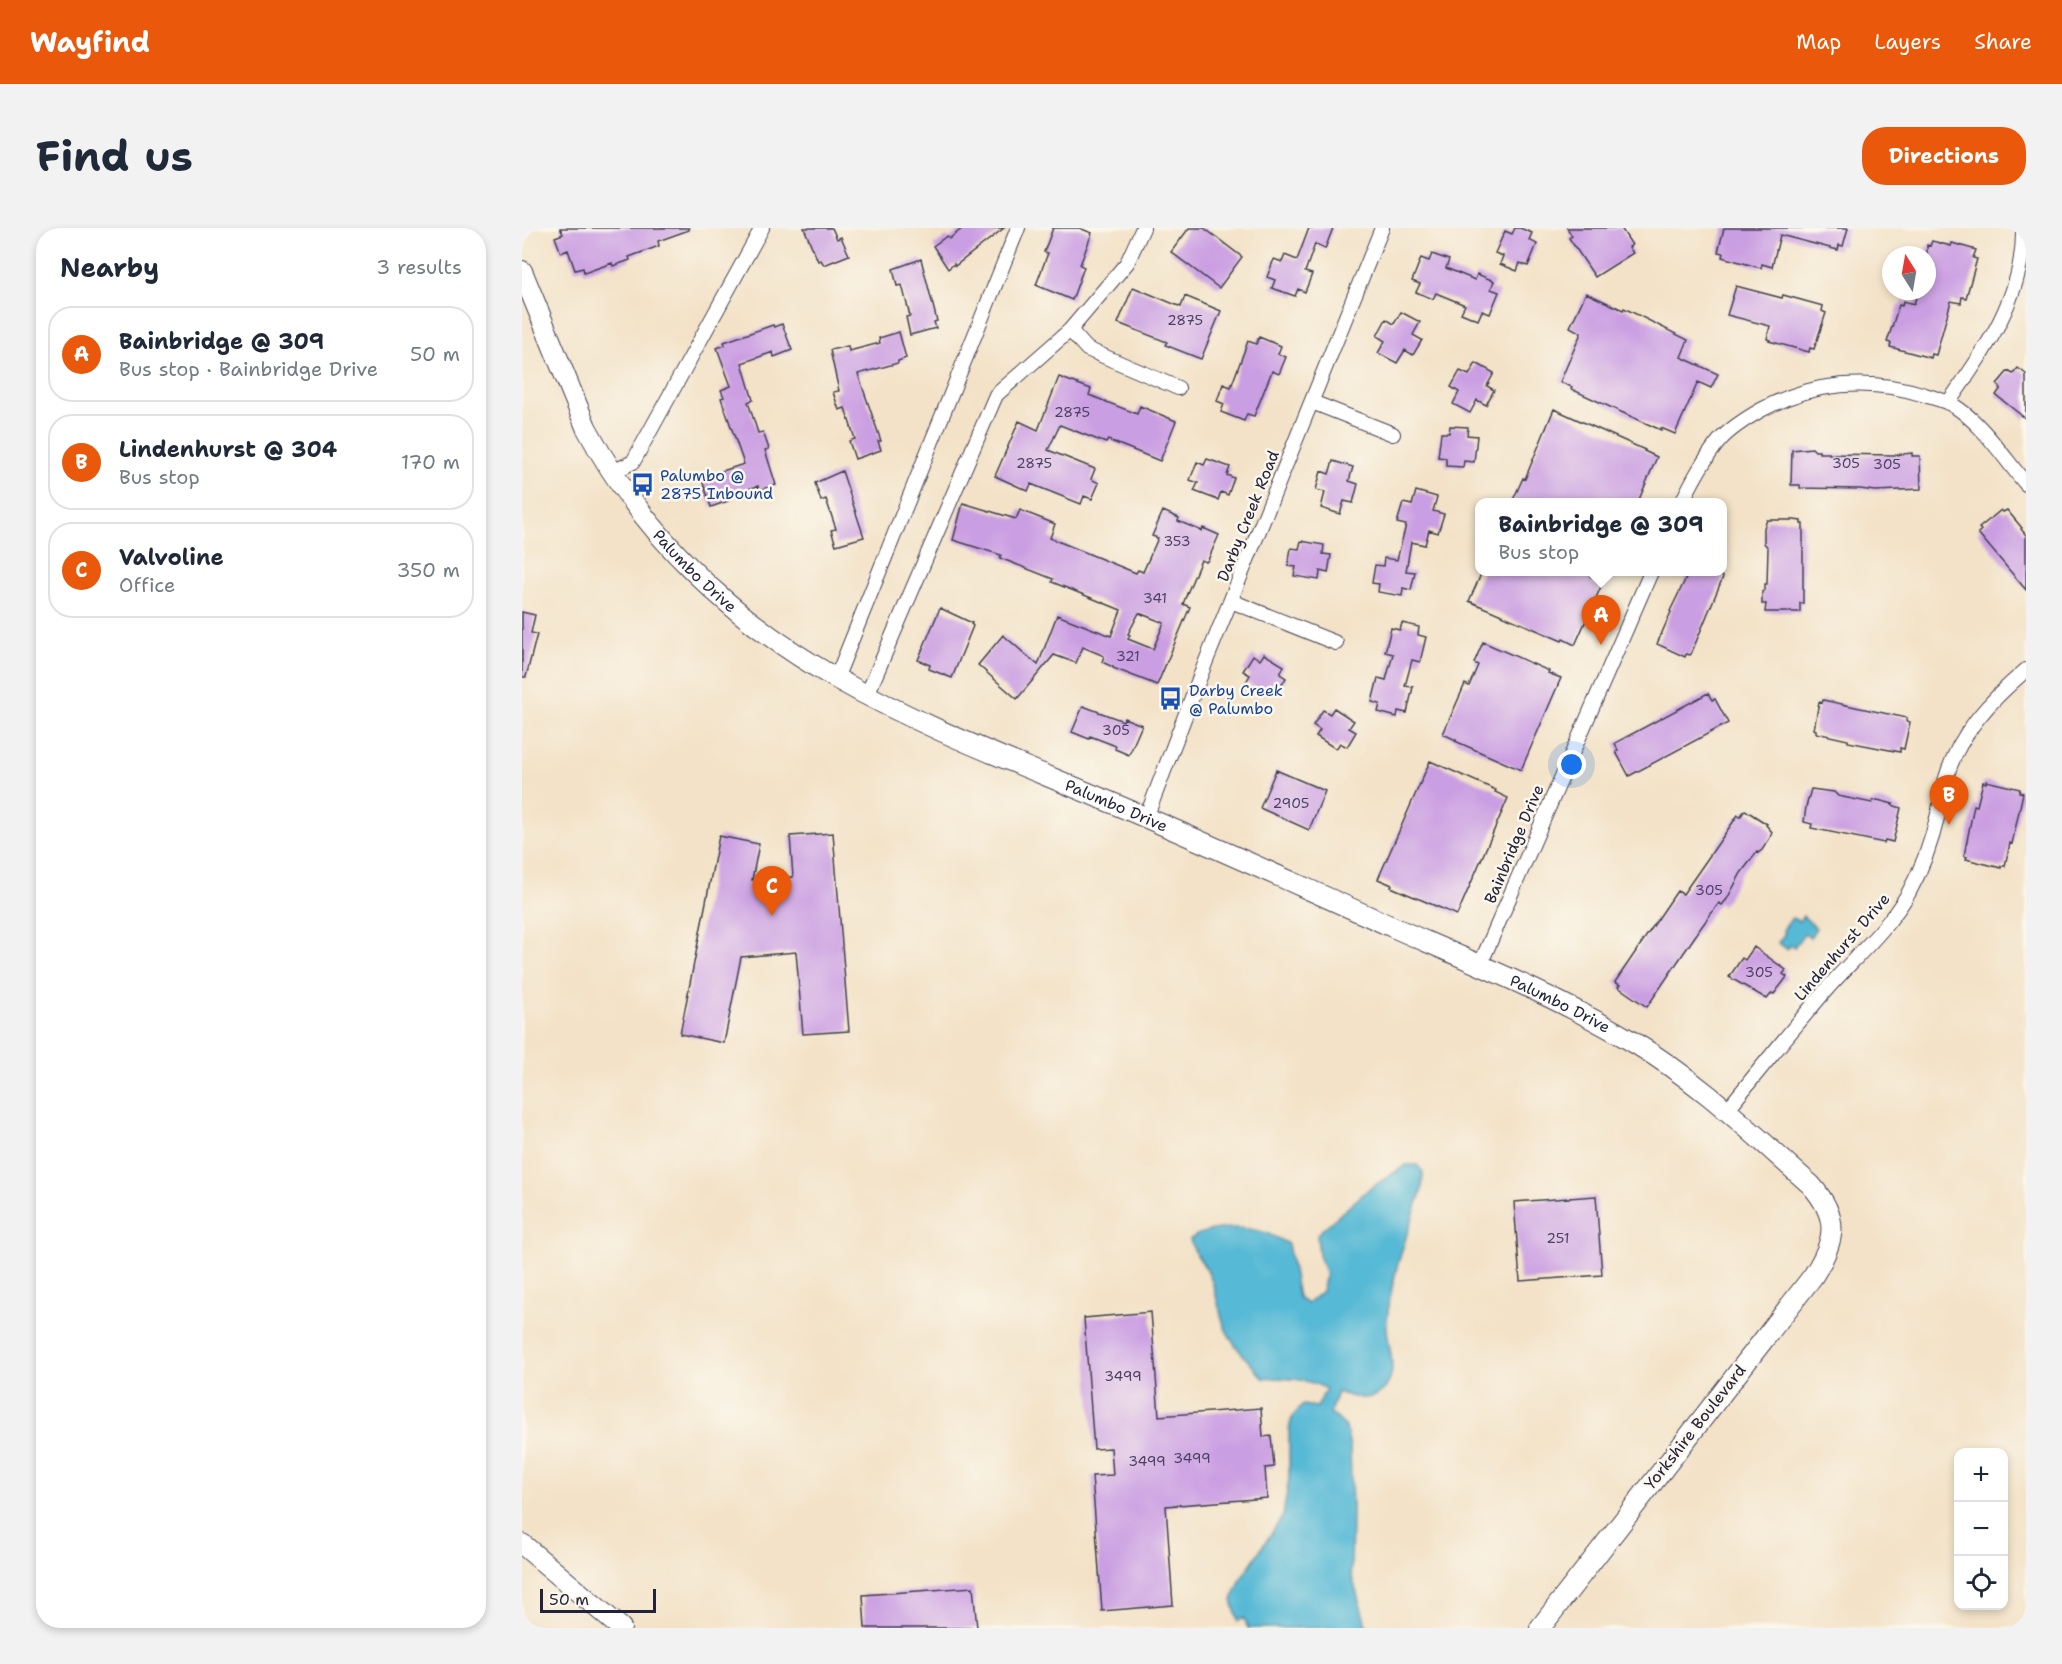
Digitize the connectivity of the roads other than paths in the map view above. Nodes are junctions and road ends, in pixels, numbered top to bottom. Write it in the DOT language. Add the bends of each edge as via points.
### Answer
graph roads {
  1 [pos="762,228"];
  2 [pos="1018,228"];
  3 [pos="1143,228"];
  4 [pos="1382,228"];
  5 [pos="2023,228"];
  6 [pos="522,271"];
  7 [pos="1070,330"];
  8 [pos="1178,388"];
  9 [pos="1312,402"];
  10 [pos="1948,402"];
  11 [pos="1393,434"];
  12 [pos="613,472"];
  13 [pos="2026,484"];
  14 [pos="1684,498"];
  15 [pos="1649,576"];
  16 [pos="1231,601"];
  17 [pos="1336,643"];
  18 [pos="2026,670"];
  19 [pos="836,679"];
  20 [pos="867,695"];
  21 [pos="1146,818"];
  22 [pos="1480,966"];
  23 [pos="1726,1110"];
  24 [pos="1830,1217"];
  25 [pos="522,1544"];
  26 [pos="621,1628"];
  27 [pos="1539,1628"];
  1 -- 12 [label="street" via="633,462"];
  2 -- 19 [label="street"];
  3 -- 7 [label="street" via="1127,264"];
  4 -- 9 [label="street, Darby Creek Road"];
  5 -- 10 [label="street" via="2020,268 2006,309"];
  6 -- 12 [label="street, Palumbo Drive" via="586,428"];
  7 -- 8 [label="street" via="1087,349"];
  7 -- 20 [label="street" via="996,395"];
  9 -- 11 [label="street"];
  9 -- 16 [label="street, Darby Creek Road"];
  10 -- 13 [label="street" via="1976,425"];
  10 -- 14 [label="street" via="1894,386 1868,384 1809,390 1778,401 1749,417 1722,439 1698,469"];
  12 -- 19 [label="street, Palumbo Drive" via="660,537 714,592"];
  15 -- 22 [label="street, Bainbridge Drive"];
  16 -- 17 [label="street"];
  16 -- 21 [label="street, Darby Creek Road"];
  18 -- 23 [label="street, Lindenhurst Drive" via="1988,705 1958,747 1945,779 1924,860 1907,895"];
  19 -- 20 [label="street, Palumbo Drive"];
  20 -- 21 [label="street, Palumbo Drive"];
  21 -- 22 [label="street, Palumbo Drive"];
  22 -- 23 [label="street, Palumbo Drive" via="1633,1042"];
  23 -- 24 [label="street, Palumbo Drive" via="1811,1185 1826,1204"];
  24 -- 27 [label="street, Yorkshire Boulevard" via="1832,1235 1813,1276"];
  25 -- 26 [label="street"];
}
